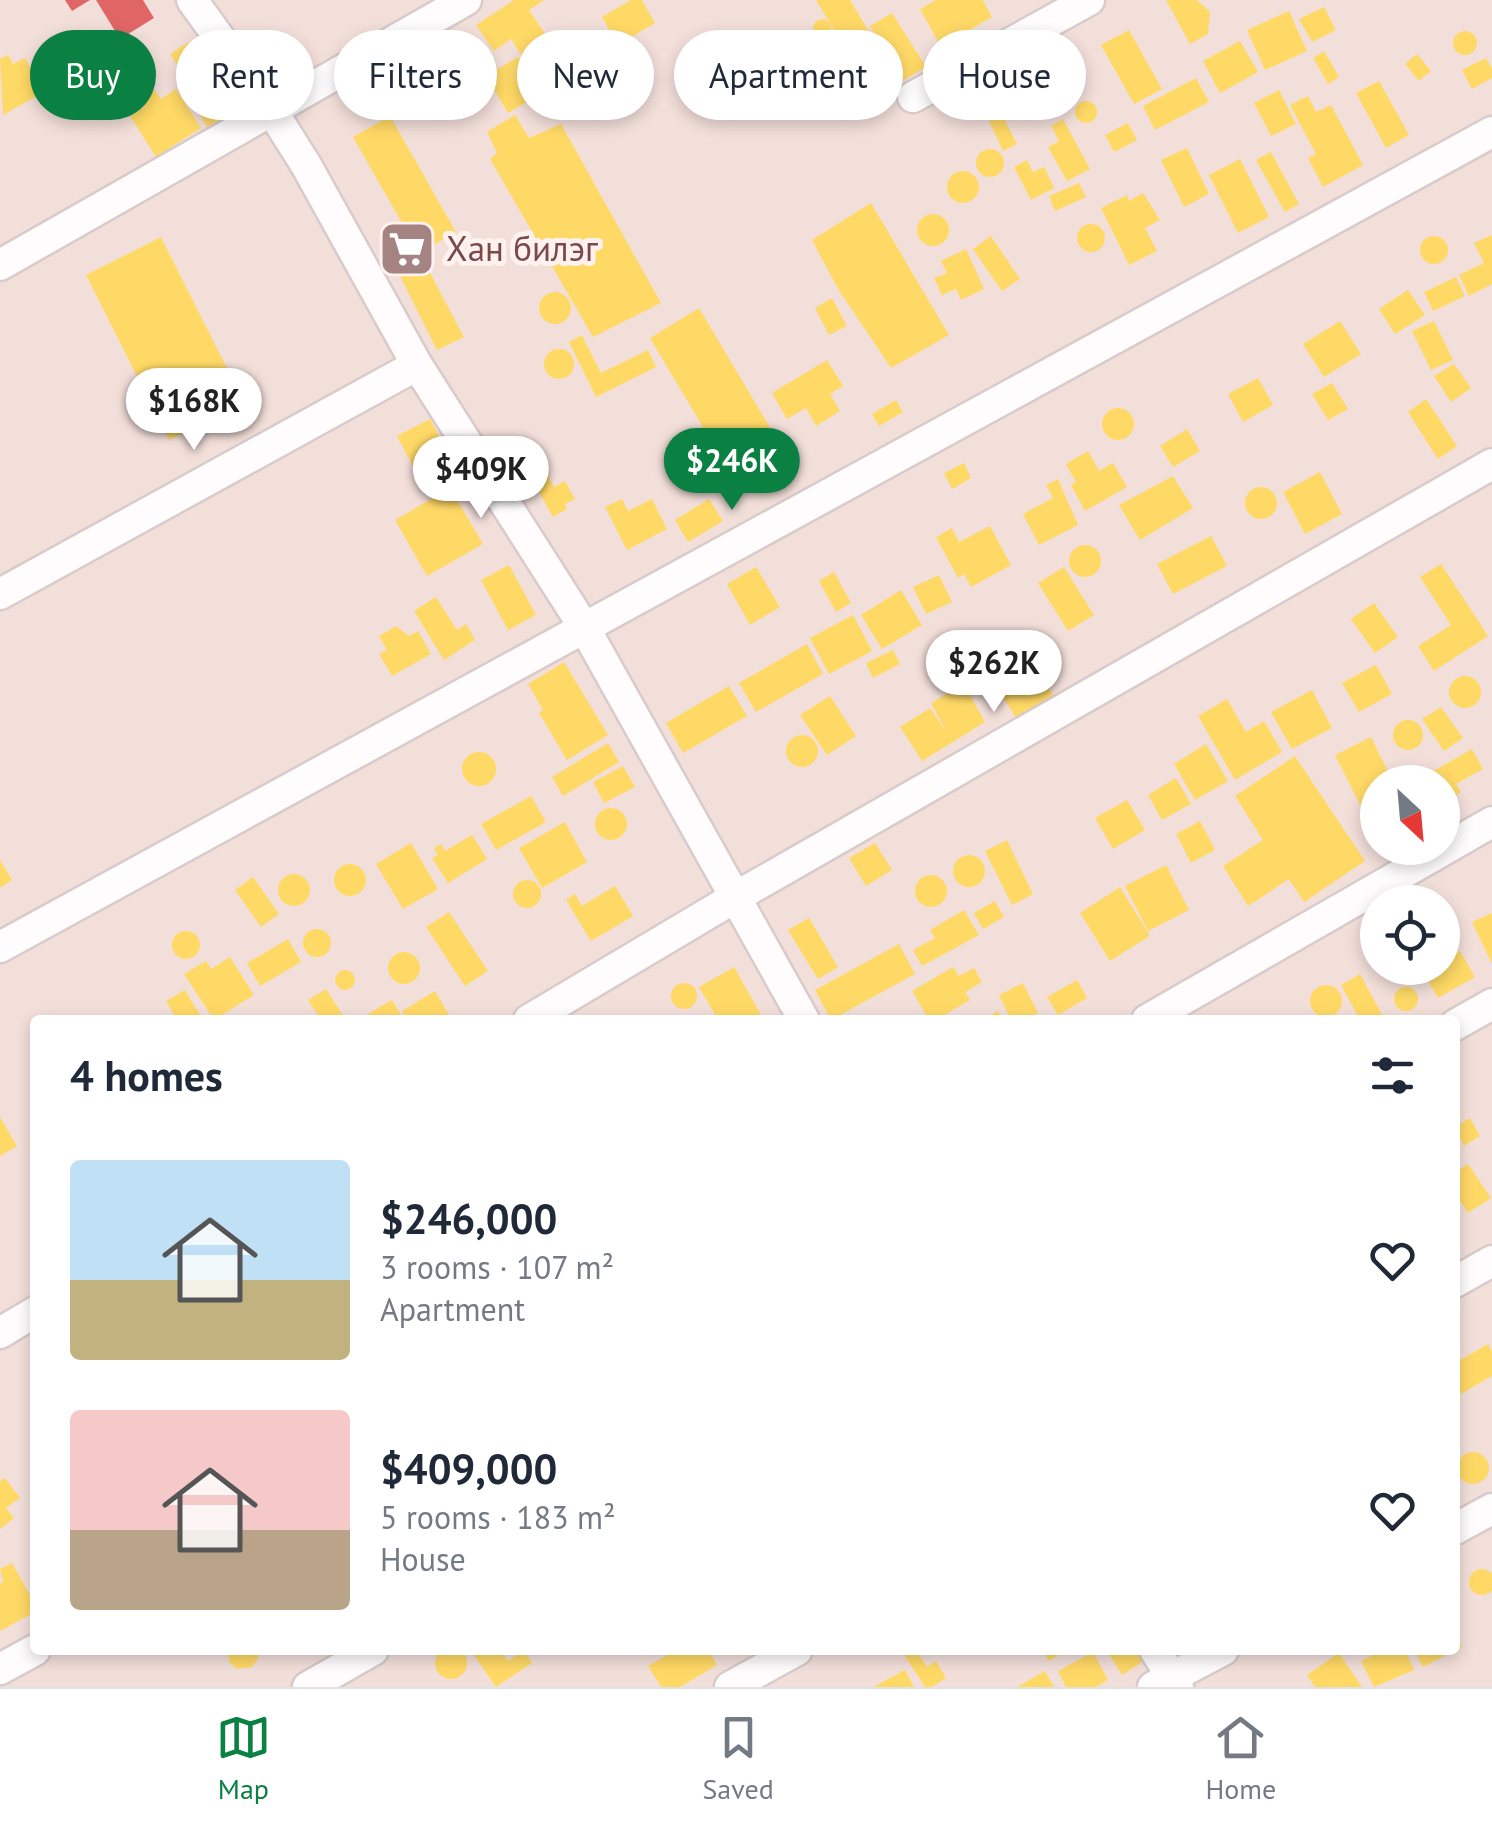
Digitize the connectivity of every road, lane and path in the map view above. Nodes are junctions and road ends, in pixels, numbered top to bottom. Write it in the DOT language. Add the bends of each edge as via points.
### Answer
graph roads {
  1 [pos="192,0"];
  2 [pos="466,0"];
  3 [pos="1089,0"];
  4 [pos="214,30"];
  5 [pos="314,87"];
  6 [pos="913,98"];
  7 [pos="256,120"];
  8 [pos="278,120"];
  9 [pos="1492,132"];
  10 [pos="0,265"];
  11 [pos="417,365"];
  12 [pos="1492,464"];
  13 [pos="0,594"];
  14 [pos="584,627"];
  15 [pos="1492,822"];
  16 [pos="734,898"];
  17 [pos="0,947"];
  18 [pos="1492,1004"];
  19 [pos="536,1015"];
  20 [pos="801,1015"];
  21 [pos="1156,1015"];
  22 [pos="1460,1022"];
  23 [pos="1492,1261"];
  24 [pos="1460,1279"];
  25 [pos="30,1315"];
  26 [pos="0,1333"];
  27 [pos="1492,1509"];
  28 [pos="1460,1525"];
  29 [pos="30,1653"];
  30 [pos="364,1655"];
  31 [pos="788,1655"];
  32 [pos="1157,1655"];
  33 [pos="1215,1655"];
  34 [pos="0,1670"];
  35 [pos="1167,1684"];
  36 [pos="308,1687"];
  37 [pos="730,1687"];
  1 -- 4 [label="street"];
  2 -- 5 [label="street"];
  3 -- 6 [label="street"];
  7 -- 10 [label="street"];
  8 -- 11 [label="street"];
  9 -- 14 [label="street"];
  11 -- 13 [label="street"];
  11 -- 14 [label="street"];
  12 -- 16 [label="street"];
  14 -- 16 [label="street"];
  14 -- 17 [label="street"];
  15 -- 21 [label="street"];
  16 -- 19 [label="street"];
  16 -- 20 [label="street"];
  18 -- 22 [label="street"];
  23 -- 24 [label="street"];
  25 -- 26 [label="street"];
  27 -- 28 [label="street"];
  29 -- 34 [label="street"];
  30 -- 36 [label="street"];
  31 -- 37 [label="street"];
  32 -- 35 [label="street"];
  33 -- 35 [label="street"];
}
